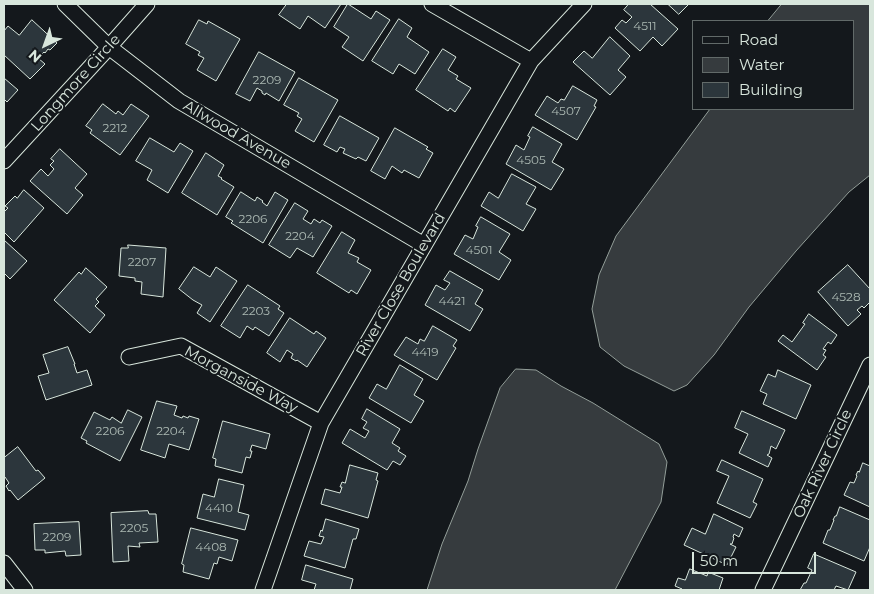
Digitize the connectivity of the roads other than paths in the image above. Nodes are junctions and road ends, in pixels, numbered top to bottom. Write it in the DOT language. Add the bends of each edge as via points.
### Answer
graph roads {
  1 [pos="65,4"];
  2 [pos="147,4"];
  3 [pos="432,4"];
  4 [pos="584,4"];
  5 [pos="108,47"];
  6 [pos="531,61"];
  7 [pos="4,161"];
  8 [pos="424,245"];
  9 [pos="129,357"];
  10 [pos="870,365"];
  11 [pos="321,423"];
  12 [pos="4,563"];
  13 [pos="25,590"];
  14 [pos="263,590"];
  15 [pos="763,590"];
  1 -- 5 [label="street, Allwood Avenue"];
  2 -- 5 [label="street, Longmore Circle"];
  3 -- 6 [label="street"];
  4 -- 6 [label="street, River Close Boulevard"];
  5 -- 7 [label="street, Longmore Circle"];
  5 -- 8 [label="street, Allwood Avenue" via="179,101"];
  6 -- 8 [label="street, River Close Boulevard"];
  8 -- 11 [label="street, River Close Boulevard"];
  9 -- 11 [label="street, Morganside Way" via="181,346"];
  10 -- 15 [label="street, Oak River Circle"];
  11 -- 14 [label="street, River Close Boulevard"];
  12 -- 13 [label="street"];
}
